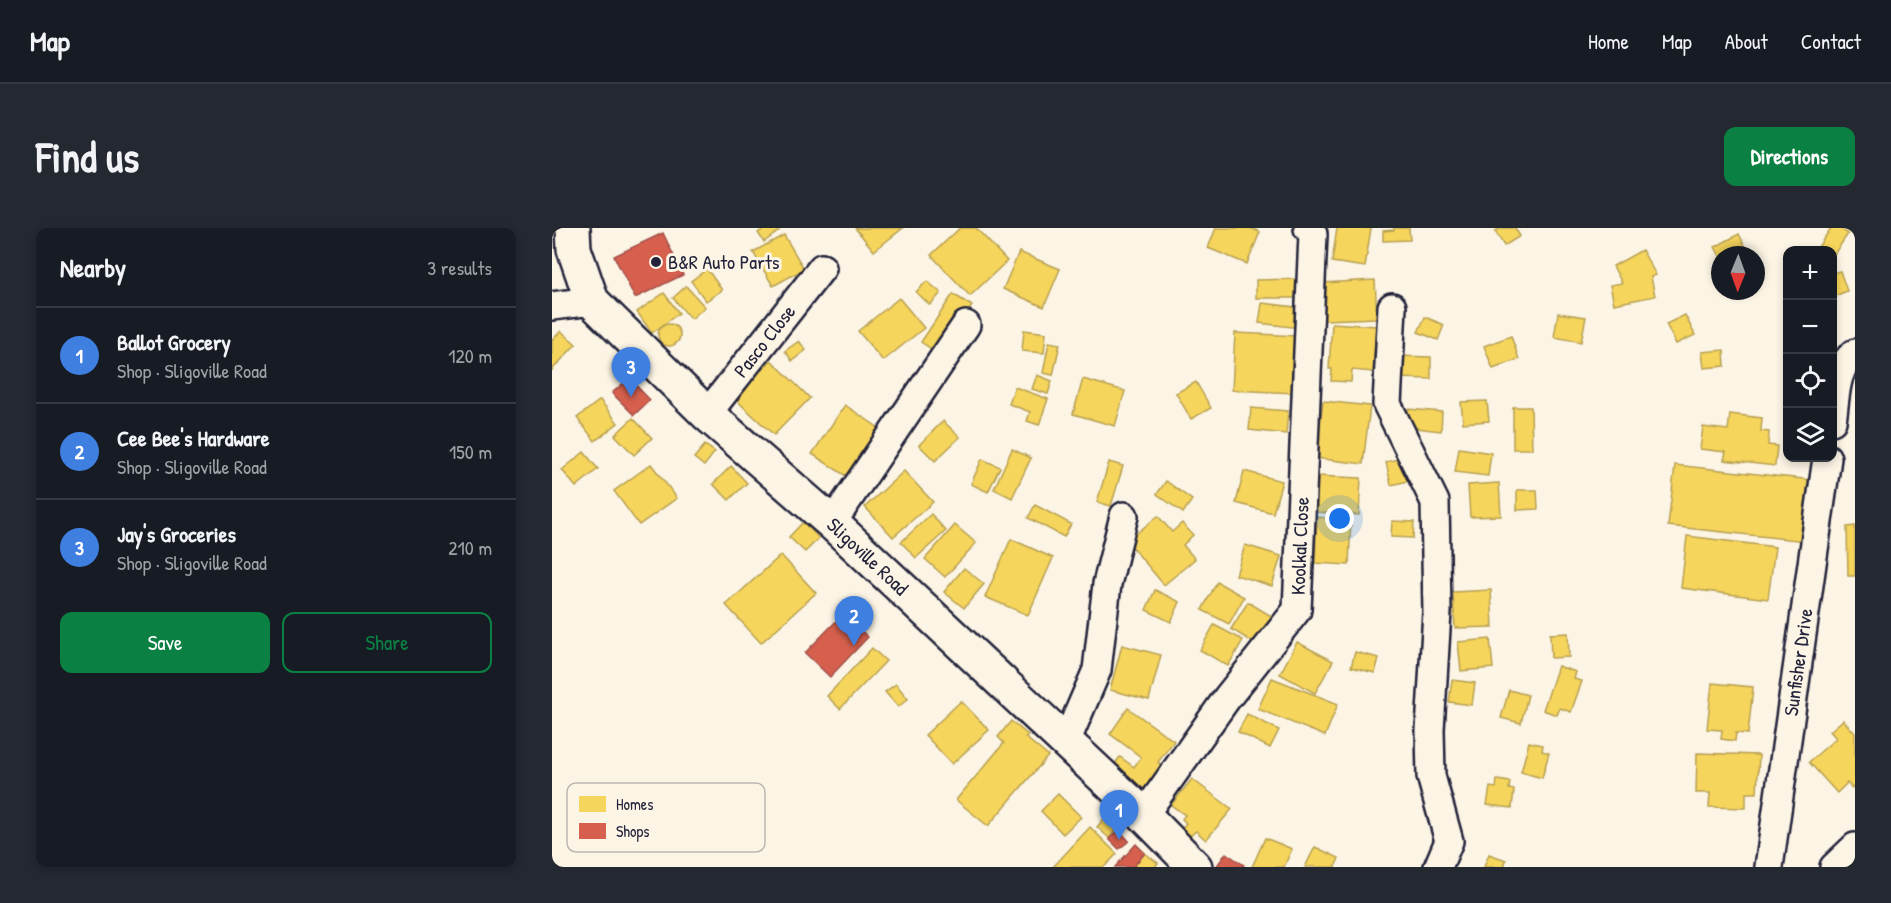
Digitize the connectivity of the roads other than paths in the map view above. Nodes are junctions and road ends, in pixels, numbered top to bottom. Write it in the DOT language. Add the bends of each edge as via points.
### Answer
graph roads {
  1 [pos="573,228"];
  2 [pos="1308,228"];
  3 [pos="822,268"];
  4 [pos="592,301"];
  5 [pos="552,306"];
  6 [pos="1392,307"];
  7 [pos="966,325"];
  8 [pos="1855,353"];
  9 [pos="1835,408"];
  10 [pos="707,414"];
  11 [pos="1826,462"];
  12 [pos="1124,516"];
  13 [pos="832,523"];
  14 [pos="1066,742"];
  15 [pos="1144,815"];
  16 [pos="1855,847"];
  17 [pos="1195,867"];
  18 [pos="1438,867"];
  19 [pos="1769,867"];
  20 [pos="1834,867"];
  1 -- 4 [label="street, Sligoville Road" via="574,249"];
  2 -- 15 [label="street, Koolkal Close" via="1313,234 1297,610 1227,698"];
  3 -- 10 [label="street, Pasco Close"];
  4 -- 5 [label="street"];
  4 -- 10 [label="street, Sligoville Road"];
  6 -- 18 [label="street" via="1387,404 1435,502 1437,612 1431,776 1449,841"];
  7 -- 13 [label="street"];
  8 -- 9 [label="street" via="1840,371"];
  10 -- 13 [label="street, Sligoville Road"];
  11 -- 19 [label="street, Sunfisher Drive"];
  12 -- 14 [label="street" via="1107,584 1097,670"];
  13 -- 14 [label="street, Sligoville Road"];
  14 -- 15 [label="street, Sligoville Road"];
  15 -- 17 [label="street, Sligoville Road"];
  16 -- 20 [label="street"];
}
